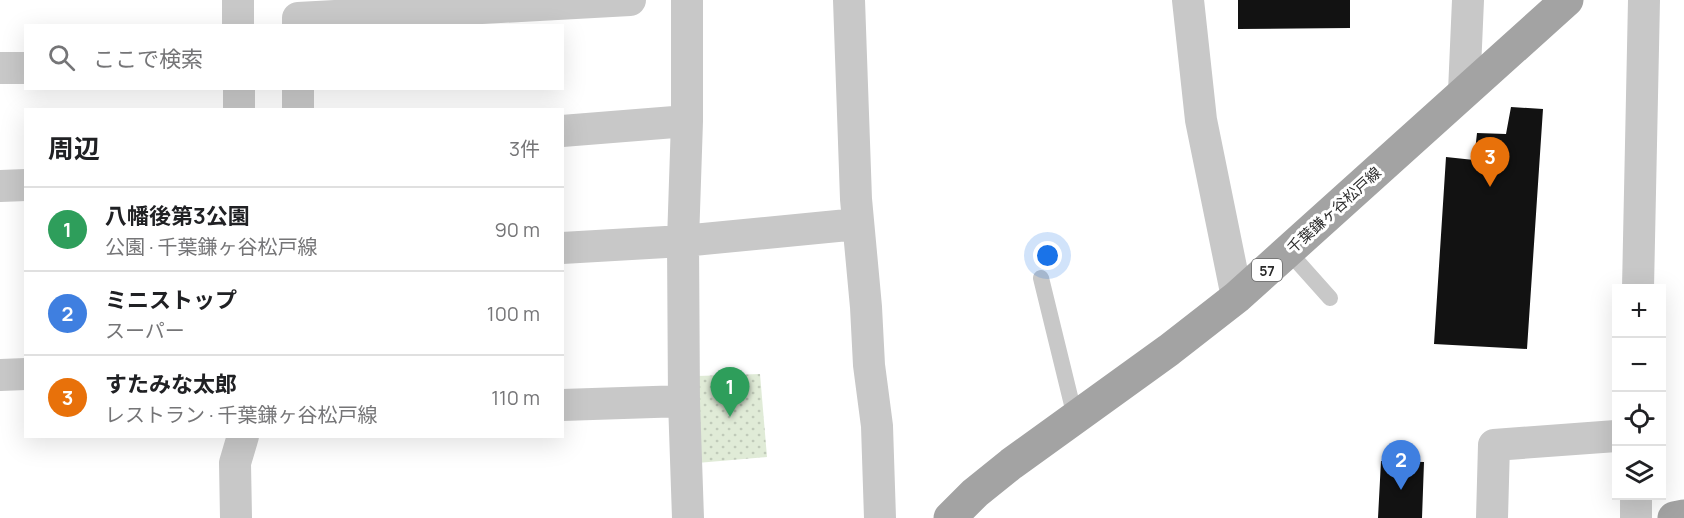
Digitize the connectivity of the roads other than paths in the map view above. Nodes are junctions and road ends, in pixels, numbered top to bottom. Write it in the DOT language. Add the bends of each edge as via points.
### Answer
graph roads {
  1 [pos="238,0"];
  2 [pos="630,0"];
  3 [pos="687,0"];
  4 [pos="849,0"];
  5 [pos="1188,0"];
  6 [pos="1468,0"];
  7 [pos="1567,0"];
  8 [pos="1644,0"];
  9 [pos="238,24"];
  10 [pos="298,24"];
  11 [pos="0,68"];
  12 [pos="24,68"];
  13 [pos="238,90"];
  14 [pos="298,90"];
  15 [pos="1464,92"];
  16 [pos="239,108"];
  17 [pos="298,108"];
  18 [pos="687,121"];
  19 [pos="564,131"];
  20 [pos="24,185"];
  21 [pos="0,186"];
  22 [pos="858,224"];
  23 [pos="683,241"];
  24 [pos="564,248"];
  25 [pos="1288,251"];
  26 [pos="1041,278"];
  27 [pos="1638,284"];
  28 [pos="1237,297"];
  29 [pos="1330,298"];
  30 [pos="24,374"];
  31 [pos="0,375"];
  32 [pos="684,401"];
  33 [pos="564,405"];
  34 [pos="1075,417"];
  35 [pos="1612,436"];
  36 [pos="242,438"];
  37 [pos="1636,500"];
  38 [pos="1684,516"];
  39 [pos="236,518"];
  40 [pos="688,518"];
  41 [pos="880,518"];
  42 [pos="950,518"];
  43 [pos="1492,518"];
  44 [pos="1636,518"];
  45 [pos="1674,518"];
  1 -- 9 [label="street"];
  2 -- 10 [label="street" via="298,18"];
  3 -- 18 [label="street"];
  4 -- 22 [label="street"];
  5 -- 28 [label="street" via="1201,120"];
  6 -- 15 [label="street"];
  7 -- 15 [label="main road, 千葉鎌ヶ谷松戸線 / 57"];
  8 -- 27 [label="street"];
  11 -- 12 [label="street"];
  13 -- 16 [label="street"];
  14 -- 17 [label="street"];
  15 -- 25 [label="main road, 千葉鎌ヶ谷松戸線 / 57"];
  18 -- 19 [label="street"];
  18 -- 23 [label="street"];
  20 -- 21 [label="street"];
  22 -- 23 [label="street"];
  22 -- 41 [label="street" via="877,426"];
  23 -- 24 [label="street"];
  23 -- 32 [label="street"];
  25 -- 28 [label="main road, 千葉鎌ヶ谷松戸線 / 57"];
  25 -- 29 [label="lane"];
  26 -- 34 [label="lane"];
  28 -- 34 [label="main road, 千葉鎌ヶ谷松戸線 / 57"];
  30 -- 31 [label="street"];
  32 -- 33 [label="street"];
  32 -- 40 [label="street"];
  34 -- 42 [label="main road, 千葉鎌ヶ谷松戸線 / 57" via="1002,471"];
  35 -- 43 [label="street" via="1494,445"];
  36 -- 39 [label="street" via="235,463"];
  37 -- 44 [label="street"];
  38 -- 45 [label="main road"];
}
